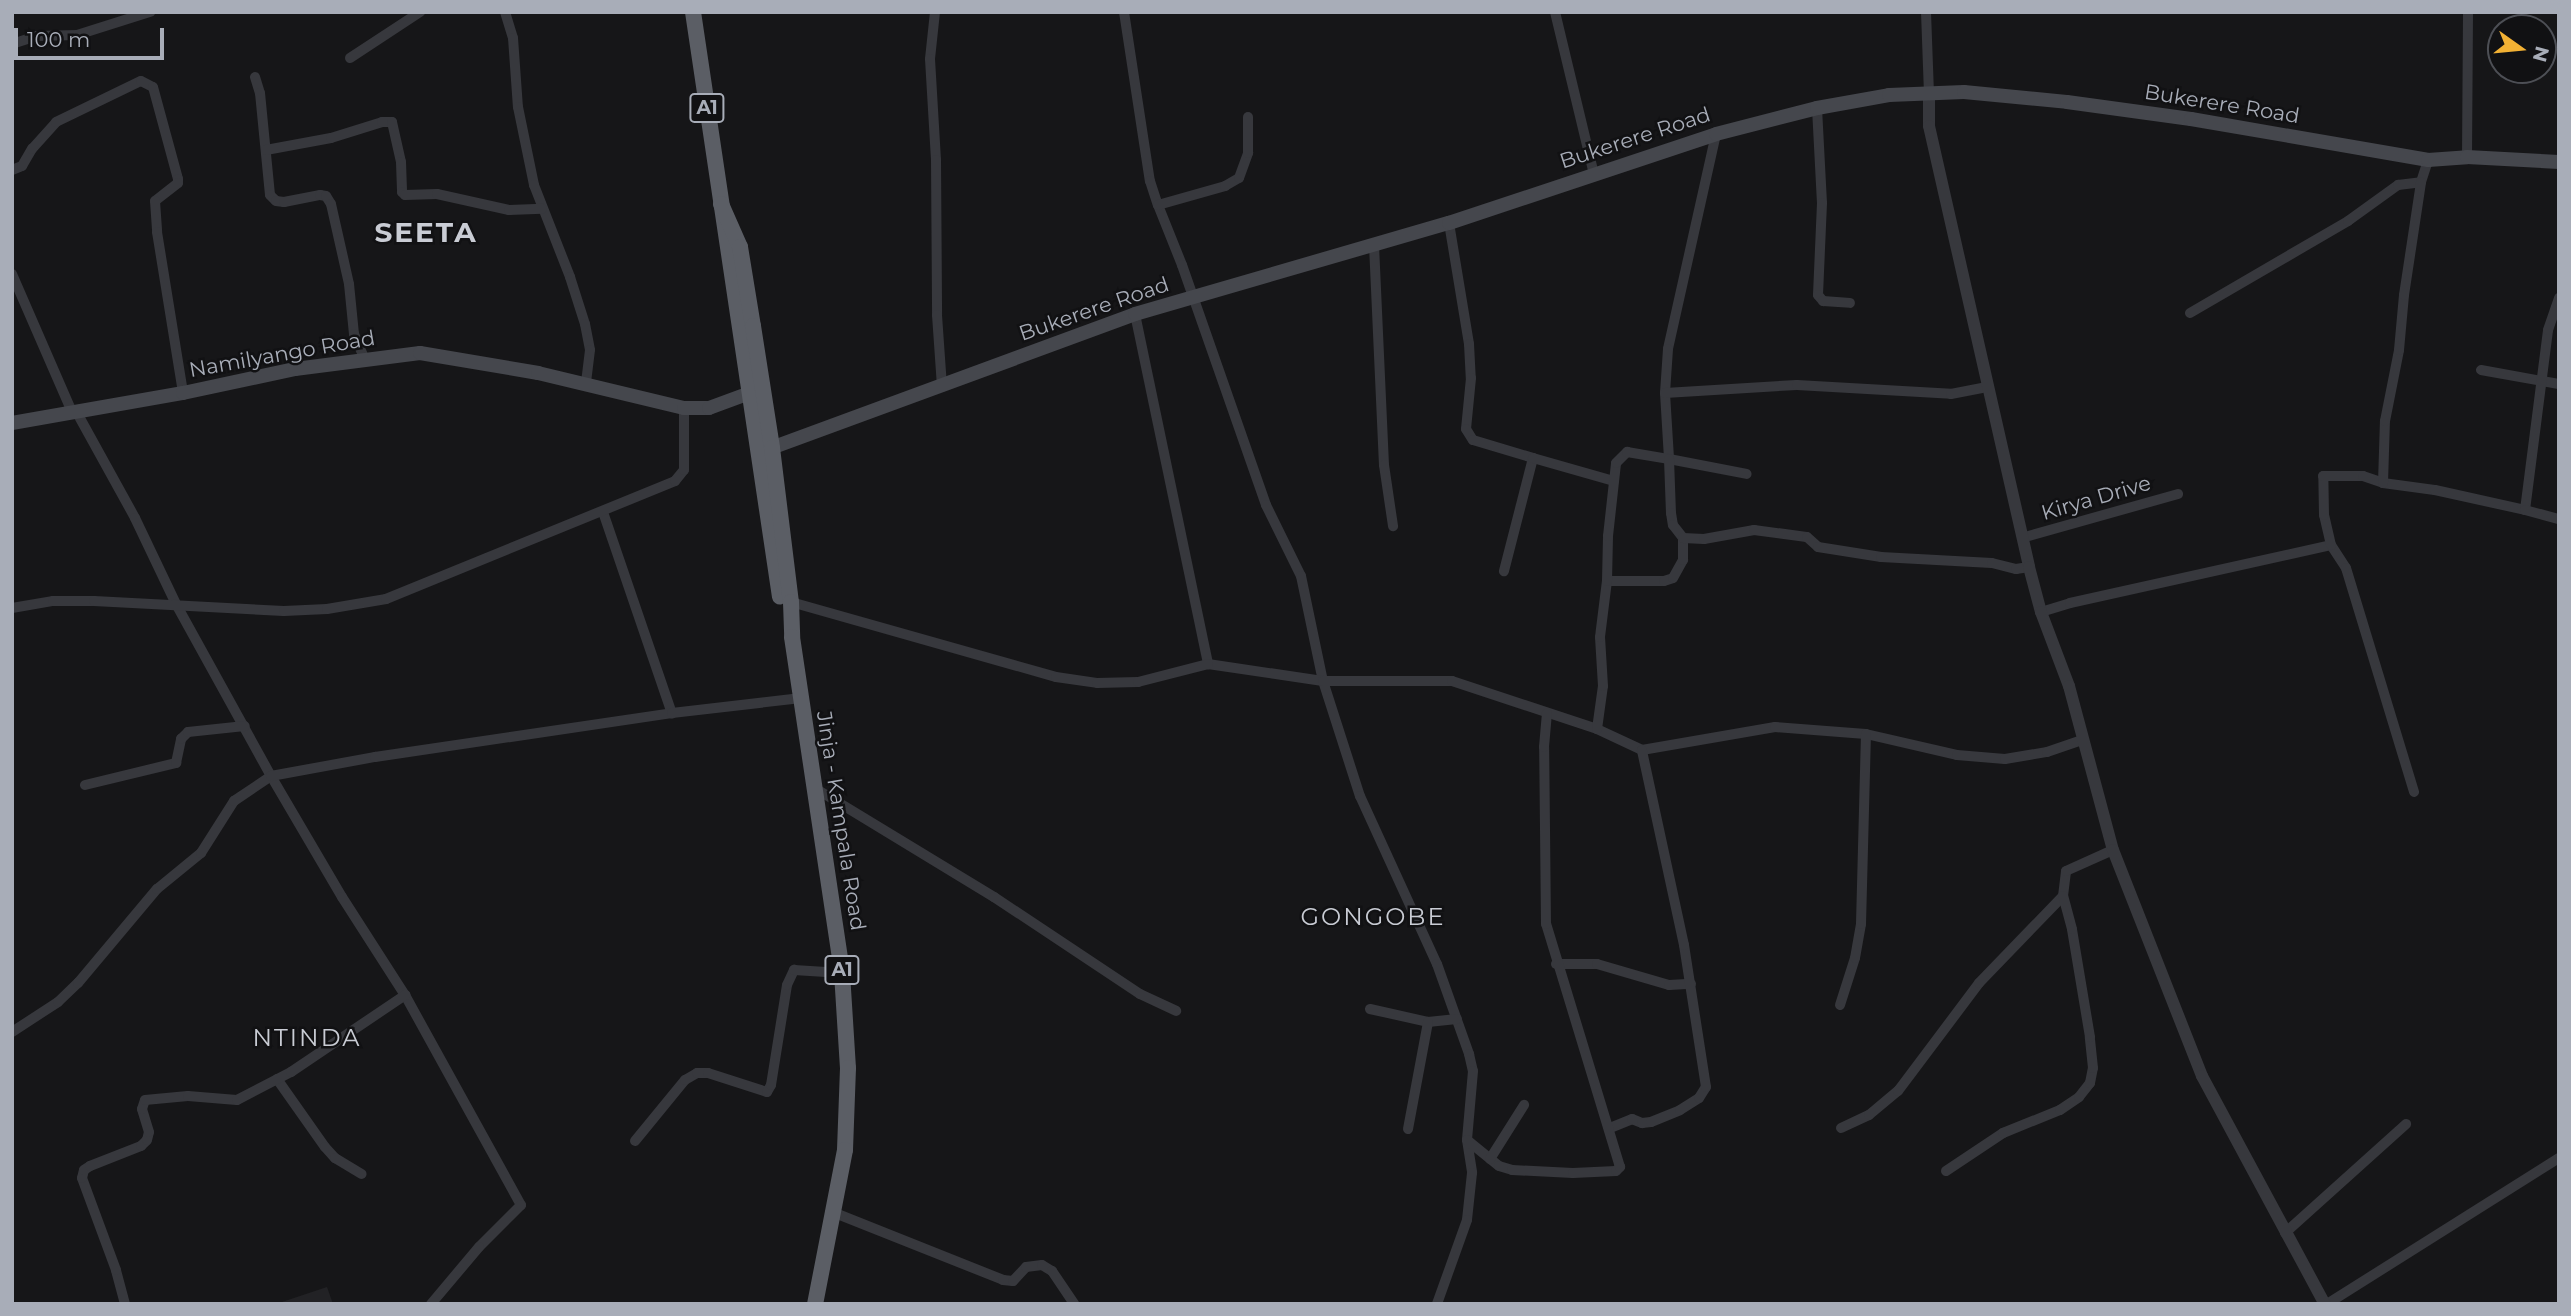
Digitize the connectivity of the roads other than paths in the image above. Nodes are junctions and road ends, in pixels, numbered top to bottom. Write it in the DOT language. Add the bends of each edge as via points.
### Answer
graph roads {
  1 [pos="150,12"];
  2 [pos="420,12"];
  3 [pos="505,12"];
  4 [pos="693,12"];
  5 [pos="935,12"];
  6 [pos="1124,12"];
  7 [pos="1555,12"];
  8 [pos="1926,12"];
  9 [pos="2468,12"];
  10 [pos="12,44"];
  11 [pos="350,58"];
  12 [pos="255,77"];
  13 [pos="1929,94"];
  14 [pos="1817,108"];
  15 [pos="1248,117"];
  16 [pos="1716,134"];
  17 [pos="266,150"];
  18 [pos="2467,157"];
  19 [pos="2428,160"];
  20 [pos="2559,162"];
  21 [pos="12,170"];
  22 [pos="1594,174"];
  23 [pos="2421,181"];
  24 [pos="1158,205"];
  25 [pos="542,209"];
  26 [pos="1449,223"];
  27 [pos="1374,245"];
  28 [pos="12,274"];
  29 [pos="1192,298"];
  30 [pos="2559,298"];
  31 [pos="1850,303"];
  32 [pos="2190,313"];
  33 [pos="1135,314"];
  34 [pos="364,358"];
  35 [pos="2481,370"];
  36 [pos="2541,381"];
  37 [pos="586,383"];
  38 [pos="2559,384"];
  39 [pos="942,387"];
  40 [pos="1988,387"];
  41 [pos="756,391"];
  42 [pos="183,393"];
  43 [pos="1665,393"];
  44 [pos="684,408"];
  45 [pos="74,411"];
  46 [pos="12,423"];
  47 [pos="765,450"];
  48 [pos="1533,458"];
  49 [pos="1669,459"];
  50 [pos="1747,474"];
  51 [pos="1614,481"];
  52 [pos="2383,483"];
  53 [pos="2178,494"];
  54 [pos="2525,510"];
  55 [pos="603,512"];
  56 [pos="2559,519"];
  57 [pos="1393,526"];
  58 [pos="2025,537"];
  59 [pos="1683,538"];
  60 [pos="2331,545"];
  61 [pos="2029,567"];
  62 [pos="1504,570"];
  63 [pos="1607,581"];
  64 [pos="791,602"];
  65 [pos="176,604"];
  66 [pos="12,608"];
  67 [pos="2041,612"];
  68 [pos="792,636"];
  69 [pos="1208,664"];
  70 [pos="1323,681"];
  71 [pos="801,698"];
  72 [pos="672,713"];
  73 [pos="1547,713"];
  74 [pos="245,726"];
  75 [pos="1597,729"];
  76 [pos="1866,734"];
  77 [pos="2082,740"];
  78 [pos="1642,750"];
  79 [pos="271,776"];
  80 [pos="85,785"];
  81 [pos="813,787"];
  82 [pos="2414,792"];
  83 [pos="2113,850"];
  84 [pos="2063,896"];
  85 [pos="1556,964"];
  86 [pos="842,973"];
  87 [pos="1691,984"];
  88 [pos="405,995"];
  89 [pos="1840,1005"];
  90 [pos="1370,1009"];
  91 [pos="1176,1011"];
  92 [pos="1457,1019"];
  93 [pos="1428,1022"];
  94 [pos="12,1032"];
  95 [pos="277,1079"];
  96 [pos="1524,1105"];
  97 [pos="2406,1124"];
  98 [pos="1610,1128"];
  99 [pos="1841,1128"];
  100 [pos="1408,1129"];
  101 [pos="1467,1140"];
  102 [pos="635,1141"];
  103 [pos="2559,1158"];
  104 [pos="1490,1159"];
  105 [pos="1946,1171"];
  106 [pos="362,1174"];
  107 [pos="835,1213"];
  108 [pos="2285,1233"];
  109 [pos="125,1304"];
  110 [pos="431,1304"];
  111 [pos="815,1304"];
  112 [pos="1073,1304"];
  113 [pos="1437,1304"];
  114 [pos="2326,1304"];
  1 -- 10 [label="street" via="77,36 36,36"];
  2 -- 11 [label="street"];
  3 -- 25 [label="street" via="513,38 518,107"];
  4 -- 41 [label="highway, Jinja - Kampala Road / A1" via="721,204"];
  5 -- 39 [label="street" via="930,59"];
  6 -- 24 [label="street" via="1150,181"];
  7 -- 22 [label="street"];
  8 -- 13 [label="street"];
  9 -- 18 [label="street"];
  12 -- 17 [label="street"];
  13 -- 14 [label="main road, Bukerere Road" via="1889,95"];
  13 -- 19 [label="main road, Bukerere Road" via="1976,93 2163,115"];
  13 -- 40 [label="street" via="1929,126"];
  14 -- 16 [label="main road, Bukerere Road"];
  14 -- 31 [label="street" via="1822,203 1818,295 1823,301"];
  15 -- 24 [label="street" via="1248,153 1239,178"];
  16 -- 22 [label="main road, Bukerere Road"];
  16 -- 43 [label="street" via="1668,349"];
  17 -- 25 [label="street" via="392,122 405,195 438,194 509,210"];
  17 -- 34 [label="street" via="270,195 276,201 320,195 331,204 349,284 354,334"];
  18 -- 19 [label="main road, Bukerere Road"];
  18 -- 20 [label="main road, Bukerere Road"];
  19 -- 23 [label="street"];
  21 -- 42 [label="street" via="22,166 56,122 141,81 153,87 178,179 156,201"];
  22 -- 26 [label="main road, Bukerere Road"];
  23 -- 32 [label="street" via="2398,185 2348,221"];
  23 -- 52 [label="street" via="2385,421"];
  24 -- 29 [label="street"];
  25 -- 37 [label="street" via="585,324 590,350"];
  26 -- 27 [label="main road, Bukerere Road"];
  26 -- 48 [label="street" via="1469,344 1466,429 1473,440"];
  27 -- 29 [label="main road, Bukerere Road"];
  27 -- 57 [label="street" via="1384,455"];
  28 -- 45 [label="street"];
  29 -- 33 [label="main road, Bukerere Road"];
  29 -- 70 [label="street" via="1266,505 1301,576"];
  30 -- 36 [label="street" via="2548,330"];
  33 -- 39 [label="main road, Bukerere Road"];
  33 -- 69 [label="street"];
  34 -- 37 [label="main road, Namilyango Road" via="446,356"];
  34 -- 42 [label="main road, Namilyango Road"];
  35 -- 36 [label="street"];
  36 -- 38 [label="street"];
  36 -- 54 [label="street"];
  37 -- 44 [label="main road, Namilyango Road"];
  39 -- 47 [label="main road, Bukerere Road"];
  40 -- 43 [label="street" via="1951,394 1797,385"];
  40 -- 58 [label="street"];
  41 -- 44 [label="main road, Namilyango Road" via="709,408"];
  41 -- 47 [label="highway, Jinja - Kampala Road / A1"];
  42 -- 45 [label="main road, Namilyango Road"];
  43 -- 49 [label="street"];
  44 -- 55 [label="street" via="685,457 680,476"];
  45 -- 46 [label="main road, Namilyango Road"];
  45 -- 65 [label="street" via="141,528"];
  47 -- 64 [label="highway, Jinja - Kampala Road / A1"];
  47 -- 68 [label="highway, Jinja - Kampala Road / A1" via="776,578"];
  48 -- 51 [label="street"];
  48 -- 62 [label="street"];
  49 -- 50 [label="street"];
  49 -- 51 [label="street" via="1627,452 1616,463"];
  49 -- 59 [label="street" via="1673,525"];
  51 -- 63 [label="street"];
  52 -- 54 [label="street"];
  52 -- 60 [label="street" via="2363,476 2323,476"];
  53 -- 58 [label="street, Kirya Drive"];
  54 -- 56 [label="street"];
  55 -- 65 [label="street" via="375,602 284,611"];
  55 -- 72 [label="street"];
  58 -- 61 [label="street"];
  59 -- 61 [label="street" via="1754,530 1807,537 1818,547 1881,557"];
  59 -- 63 [label="street" via="1683,560 1673,578"];
  60 -- 67 [label="street"];
  60 -- 82 [label="street" via="2346,568"];
  61 -- 67 [label="street"];
  63 -- 75 [label="street"];
  64 -- 68 [label="highway, Jinja - Kampala Road / A1"];
  64 -- 69 [label="street" via="1056,677 1138,682"];
  65 -- 66 [label="street" via="53,601"];
  65 -- 74 [label="street"];
  67 -- 77 [label="street" via="2069,686"];
  68 -- 71 [label="highway, Jinja - Kampala Road / A1"];
  69 -- 70 [label="street"];
  70 -- 73 [label="street" via="1452,681"];
  70 -- 92 [label="street" via="1360,796 1437,964"];
  71 -- 72 [label="street"];
  71 -- 81 [label="highway, Jinja - Kampala Road / A1"];
  72 -- 79 [label="street"];
  73 -- 75 [label="street"];
  73 -- 85 [label="street" via="1546,924"];
  74 -- 79 [label="street"];
  74 -- 80 [label="street" via="188,732 181,739 176,763"];
  75 -- 78 [label="street"];
  76 -- 77 [label="street" via="1957,755 2005,759"];
  76 -- 78 [label="street" via="1775,727"];
  76 -- 89 [label="street" via="1861,925"];
  77 -- 83 [label="street"];
  78 -- 87 [label="street"];
  79 -- 88 [label="street"];
  79 -- 94 [label="street" via="234,801 201,853 157,889 78,983"];
  81 -- 86 [label="highway, Jinja - Kampala Road / A1"];
  81 -- 91 [label="street" via="994,897 1140,995"];
  83 -- 84 [label="street" via="2070,867"];
  83 -- 108 [label="street" via="2202,1076"];
  84 -- 99 [label="street" via="1979,983 1898,1091 1869,1115"];
  84 -- 105 [label="street" via="2090,1037 2090,1083 2060,1110 2003,1133"];
  85 -- 87 [label="street" via="1597,964 1669,985"];
  85 -- 98 [label="street"];
  86 -- 102 [label="street" via="794,970 787,985 767,1092 697,1073 685,1080"];
  86 -- 107 [label="highway, Jinja - Kampala Road / A1" via="848,1068 845,1150"];
  87 -- 98 [label="street" via="1704,1093 1651,1122 1632,1119"];
  88 -- 95 [label="street"];
  88 -- 110 [label="street" via="521,1205"];
  90 -- 93 [label="street"];
  92 -- 93 [label="street"];
  92 -- 101 [label="street" via="1473,1072"];
  93 -- 100 [label="street"];
  95 -- 106 [label="street" via="324,1147"];
  95 -- 109 [label="street" via="229,1101 188,1096 145,1100 142,1109 149,1132 141,1146 84,1170 84,1187"];
  96 -- 104 [label="street"];
  97 -- 108 [label="street"];
  98 -- 104 [label="street" via="1619,1164 1616,1171 1512,1170"];
  101 -- 104 [label="street"];
  101 -- 113 [label="street" via="1472,1173 1467,1220"];
  103 -- 114 [label="street"];
  107 -- 111 [label="highway, Jinja - Kampala Road / A1"];
  107 -- 112 [label="street" via="1003,1280 1013,1281 1026,1267 1042,1265 1052,1271"];
  108 -- 114 [label="street"];
}
